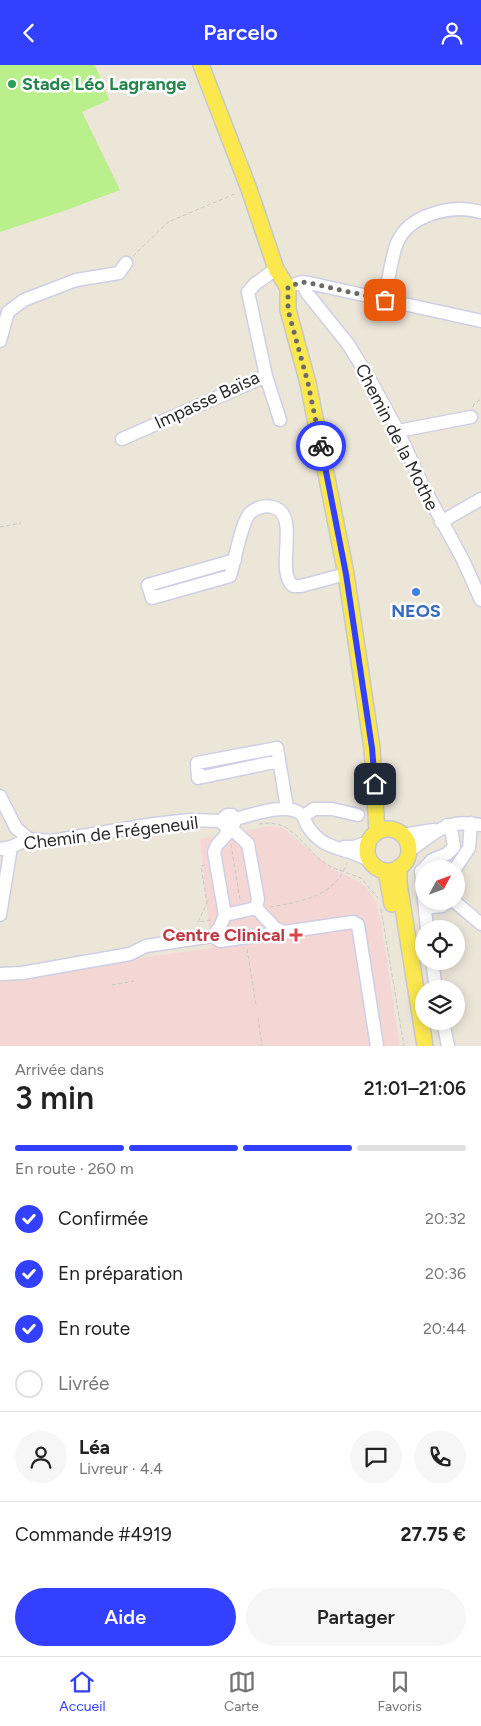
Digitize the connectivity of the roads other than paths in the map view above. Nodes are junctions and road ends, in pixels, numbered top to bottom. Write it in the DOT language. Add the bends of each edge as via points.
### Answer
graph roads {
  1 [pos="201,65"];
  2 [pos="481,212"];
  3 [pos="126,263"];
  4 [pos="276,269"];
  5 [pos="295,285"];
  6 [pos="385,300"];
  7 [pos="481,321"];
  8 [pos="0,341"];
  9 [pos="266,376"];
  10 [pos="471,417"];
  11 [pos="280,420"];
  12 [pos="398,431"];
  13 [pos="122,439"];
  14 [pos="481,499"];
  15 [pos="441,522"];
  16 [pos="235,560"];
  17 [pos="346,574"];
  18 [pos="481,600"];
  19 [pos="279,761"];
  20 [pos="0,795"];
  21 [pos="287,808"];
  22 [pos="358,815"];
  23 [pos="304,816"];
  24 [pos="229,823"];
  25 [pos="476,824"];
  26 [pos="442,827"];
  27 [pos="385,834"];
  28 [pos="30,839"];
  29 [pos="481,842"];
  30 [pos="331,846"];
  31 [pos="5,848"];
  32 [pos="469,848"];
  33 [pos="408,852"];
  34 [pos="432,860"];
  35 [pos="461,860"];
  36 [pos="370,861"];
  37 [pos="392,869"];
  38 [pos="260,908"];
  39 [pos="442,910"];
  40 [pos="458,910"];
  41 [pos="0,915"];
  42 [pos="225,915"];
  43 [pos="433,920"];
  44 [pos="481,925"];
  45 [pos="284,932"];
  46 [pos="213,936"];
  47 [pos="0,974"];
  48 [pos="377,1046"];
  49 [pos="417,1046"];
  50 [pos="425,1046"];
  1 -- 4 [label="main road"];
  2 -- 6 [label="street" via="445,210 426,215 411,225 397,242"];
  3 -- 8 [label="street" via="120,273 76,280 24,300 8,312"];
  4 -- 5 [label="main road"];
  4 -- 9 [label="street, Impasse Baïsa" via="255,283 248,292"];
  5 -- 6 [label="street"];
  5 -- 12 [label="street, Chemin de la Mothe" via="307,293 348,344"];
  5 -- 17 [label="main road" via="288,310 308,383"];
  6 -- 7 [label="street"];
  9 -- 11 [label="street"];
  9 -- 13 [label="street, Impasse Baïsa"];
  10 -- 12 [label="street"];
  12 -- 15 [label="street, Chemin de la Mothe"];
  14 -- 15 [label="street"];
  15 -- 18 [label="street, Chemin de la Mothe" via="463,559"];
  16 -- 16 [label="street" via="230,576 152,598 148,585"];
  16 -- 17 [label="street" via="251,512 262,506 272,507 281,511 286,521 286,571 293,587"];
  17 -- 27 [label="main road"];
  19 -- 19 [label="street" via="198,778 196,763 277,748"];
  19 -- 21 [label="street"];
  20 -- 28 [label="street" via="16,828"];
  21 -- 23 [label="street"];
  21 -- 24 [label="street, Chemin de Frégeneuil"];
  22 -- 23 [label="street" via="314,809"];
  23 -- 30 [label="street" via="318,839"];
  24 -- 28 [label="street, Chemin de Frégeneuil" via="190,820 51,841"];
  24 -- 38 [label="street" via="248,844"];
  24 -- 42 [label="street" via="226,835 214,852"];
  25 -- 26 [label="street"];
  25 -- 32 [label="street"];
  26 -- 27 [label="street"];
  26 -- 33 [label="street"];
  26 -- 34 [label="street" via="452,834 454,847 447,855"];
  27 -- 30 [label="street" via="354,847"];
  27 -- 33 [label="main road" via="406,840"];
  27 -- 36 [label="main road" via="366,848"];
  28 -- 31 [label="street, Chemin de Frégeneuil"];
  29 -- 32 [label="street"];
  30 -- 36 [label="street" via="360,854"];
  31 -- 41 [label="street"];
  32 -- 35 [label="street"];
  33 -- 37 [label="main road" via="404,863"];
  36 -- 37 [label="main road" via="374,866"];
  37 -- 49 [label="main road"];
  37 -- 50 [label="main road" via="400,883"];
  38 -- 42 [label="street"];
  38 -- 45 [label="street" via="275,929"];
  39 -- 43 [label="street"];
  40 -- 44 [label="street"];
  42 -- 46 [label="street"];
  45 -- 46 [label="street" via="220,941"];
  45 -- 48 [label="street" via="353,922 358,925"];
  46 -- 47 [label="street" via="146,946 130,954"];
}
